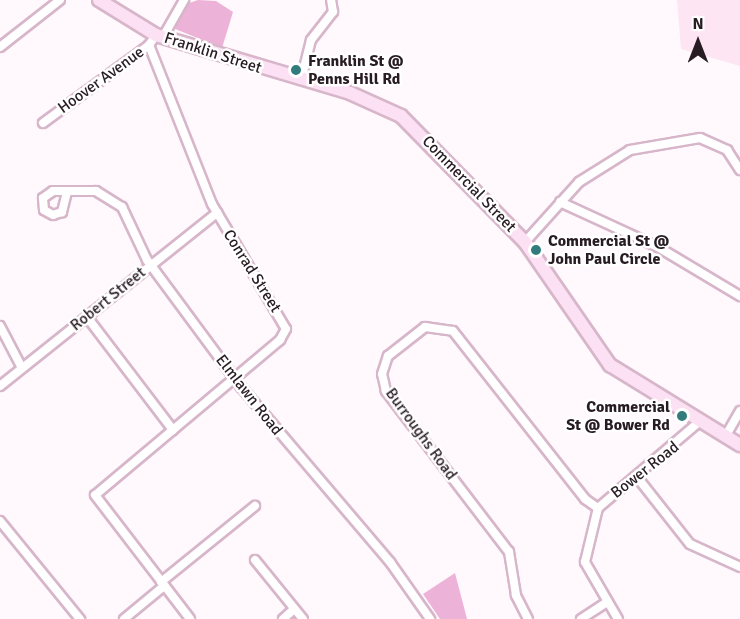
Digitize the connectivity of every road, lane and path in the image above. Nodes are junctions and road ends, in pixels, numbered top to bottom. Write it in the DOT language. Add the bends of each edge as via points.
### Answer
graph roads {
  1 [pos="60,0"];
  2 [pos="99,0"];
  3 [pos="184,0"];
  4 [pos="331,0"];
  5 [pos="160,36"];
  6 [pos="149,45"];
  7 [pos="0,47"];
  8 [pos="301,80"];
  9 [pos="335,89"];
  10 [pos="43,123"];
  11 [pos="740,170"];
  12 [pos="67,192"];
  13 [pos="560,202"];
  14 [pos="216,213"];
  15 [pos="525,242"];
  16 [pos="150,264"];
  17 [pos="740,296"];
  18 [pos="87,317"];
  19 [pos="0,326"];
  20 [pos="22,368"];
  21 [pos="234,377"];
  22 [pos="0,386"];
  23 [pos="740,411"];
  24 [pos="699,422"];
  25 [pos="173,430"];
  26 [pos="725,437"];
  27 [pos="740,445"];
  28 [pos="637,477"];
  29 [pos="255,506"];
  30 [pos="598,508"];
  31 [pos="0,521"];
  32 [pos="255,560"];
  33 [pos="740,567"];
  34 [pos="163,584"];
  35 [pos="607,602"];
  36 [pos="294,609"];
  37 [pos="80,619"];
  38 [pos="124,619"];
  39 [pos="190,619"];
  40 [pos="283,619"];
  41 [pos="303,619"];
  42 [pos="430,619"];
  43 [pos="528,619"];
  44 [pos="581,619"];
  45 [pos="618,619"];
  1 -- 7 [label="street"];
  2 -- 5 [label="main road, Franklin Street"];
  3 -- 5 [label="street, Hoover Avenue"];
  4 -- 8 [label="street" via="333,12 311,40"];
  5 -- 6 [label="street, Hoover Avenue"];
  5 -- 8 [label="main road, Franklin Street"];
  6 -- 10 [label="street, Hoover Avenue"];
  6 -- 14 [label="street, Conrad Street"];
  8 -- 9 [label="main road, Franklin Street"];
  9 -- 15 [label="main road, Commercial Street" via="405,119"];
  11 -- 13 [label="street" via="719,144 700,138 677,139 615,157"];
  12 -- 16 [label="street, Elmlawn Road" via="92,190 116,201"];
  13 -- 15 [label="street"];
  13 -- 17 [label="street" via="658,247"];
  14 -- 16 [label="street, Robert Street"];
  14 -- 21 [label="street, Conrad Street" via="286,328 282,338"];
  15 -- 24 [label="main road, Commercial Street" via="610,365"];
  16 -- 18 [label="street, Robert Street"];
  16 -- 21 [label="street, Elmlawn Road"];
  18 -- 20 [label="street, Robert Street"];
  18 -- 25 [label="street"];
  19 -- 20 [label="street"];
  20 -- 22 [label="street, Robert Street"];
  21 -- 25 [label="street, Conrad Street"];
  21 -- 42 [label="street, Elmlawn Road" via="390,562"];
  23 -- 26 [label="street"];
  24 -- 26 [label="main road, Commercial Street"];
  24 -- 28 [label="street, Bower Road"];
  25 -- 34 [label="street, Conrad Street" via="95,495"];
  26 -- 27 [label="main road, Commercial Street"];
  28 -- 30 [label="street, Bower Road"];
  28 -- 33 [label="street" via="690,544"];
  29 -- 34 [label="street"];
  30 -- 35 [label="street, Bower Road" via="585,562"];
  30 -- 43 [label="street, Burroughs Road" via="585,499 453,331 425,327 388,356 382,374 386,391 509,552 516,596"];
  31 -- 37 [label="street"];
  32 -- 36 [label="street"];
  34 -- 38 [label="street"];
  34 -- 39 [label="street"];
  35 -- 44 [label="street"];
  35 -- 45 [label="street, Bower Road"];
  36 -- 40 [label="street"];
  36 -- 41 [label="street"];
}
